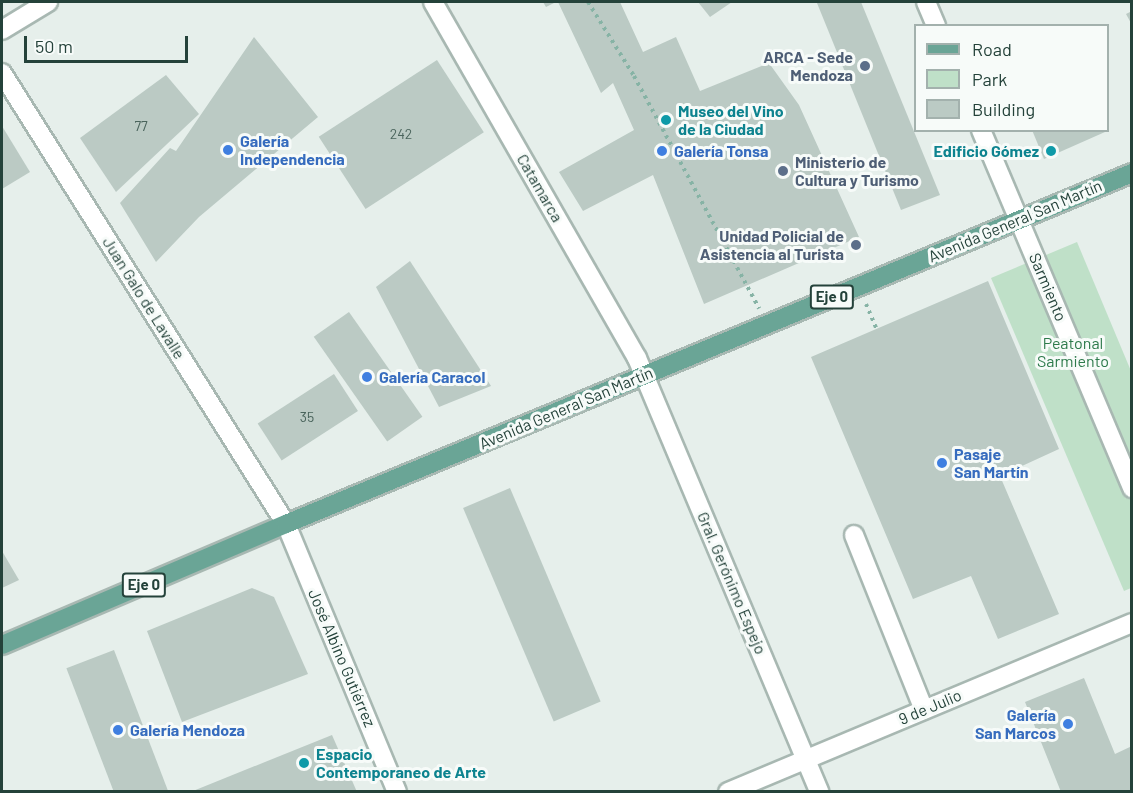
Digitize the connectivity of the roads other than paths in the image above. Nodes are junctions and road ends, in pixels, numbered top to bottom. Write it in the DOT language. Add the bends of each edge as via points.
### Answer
graph roads {
  1 [pos="48,2"];
  2 [pos="433,2"];
  3 [pos="926,2"];
  4 [pos="935,24"];
  5 [pos="2,30"];
  6 [pos="2,73"];
  7 [pos="982,132"];
  8 [pos="1131,173"];
  9 [pos="1020,219"];
  10 [pos="645,375"];
  11 [pos="1131,488"];
  12 [pos="286,524"];
  13 [pos="854,535"];
  14 [pos="1131,623"];
  15 [pos="2,645"];
  16 [pos="924,710"];
  17 [pos="805,759"];
  18 [pos="397,792"];
  19 [pos="728,792"];
  20 [pos="819,792"];
  1 -- 5 [label="street"];
  2 -- 10 [label="street, Catamarca"];
  3 -- 4 [label="street"];
  6 -- 12 [label="street, Juan Galo de Lavalle"];
  7 -- 9 [label="street, Sarmiento"];
  8 -- 9 [label="main road, Avenida General San Martín / Eje 0"];
  9 -- 10 [label="main road, Avenida General San Martín / Eje 0"];
  9 -- 11 [label="street, Sarmiento"];
  10 -- 12 [label="main road, Avenida General San Martín / Eje 0"];
  10 -- 17 [label="street, Gral. Gerónimo Espejo"];
  12 -- 15 [label="main road, Avenida General San Martín / Eje 0"];
  12 -- 18 [label="street, José Albino Gutiérrez"];
  13 -- 16 [label="street"];
  14 -- 16 [label="street, 9 de Julio"];
  16 -- 17 [label="street, 9 de Julio"];
  17 -- 19 [label="street, 9 de Julio"];
  17 -- 20 [label="street, Gral. Gerónimo Espejo"];
}
